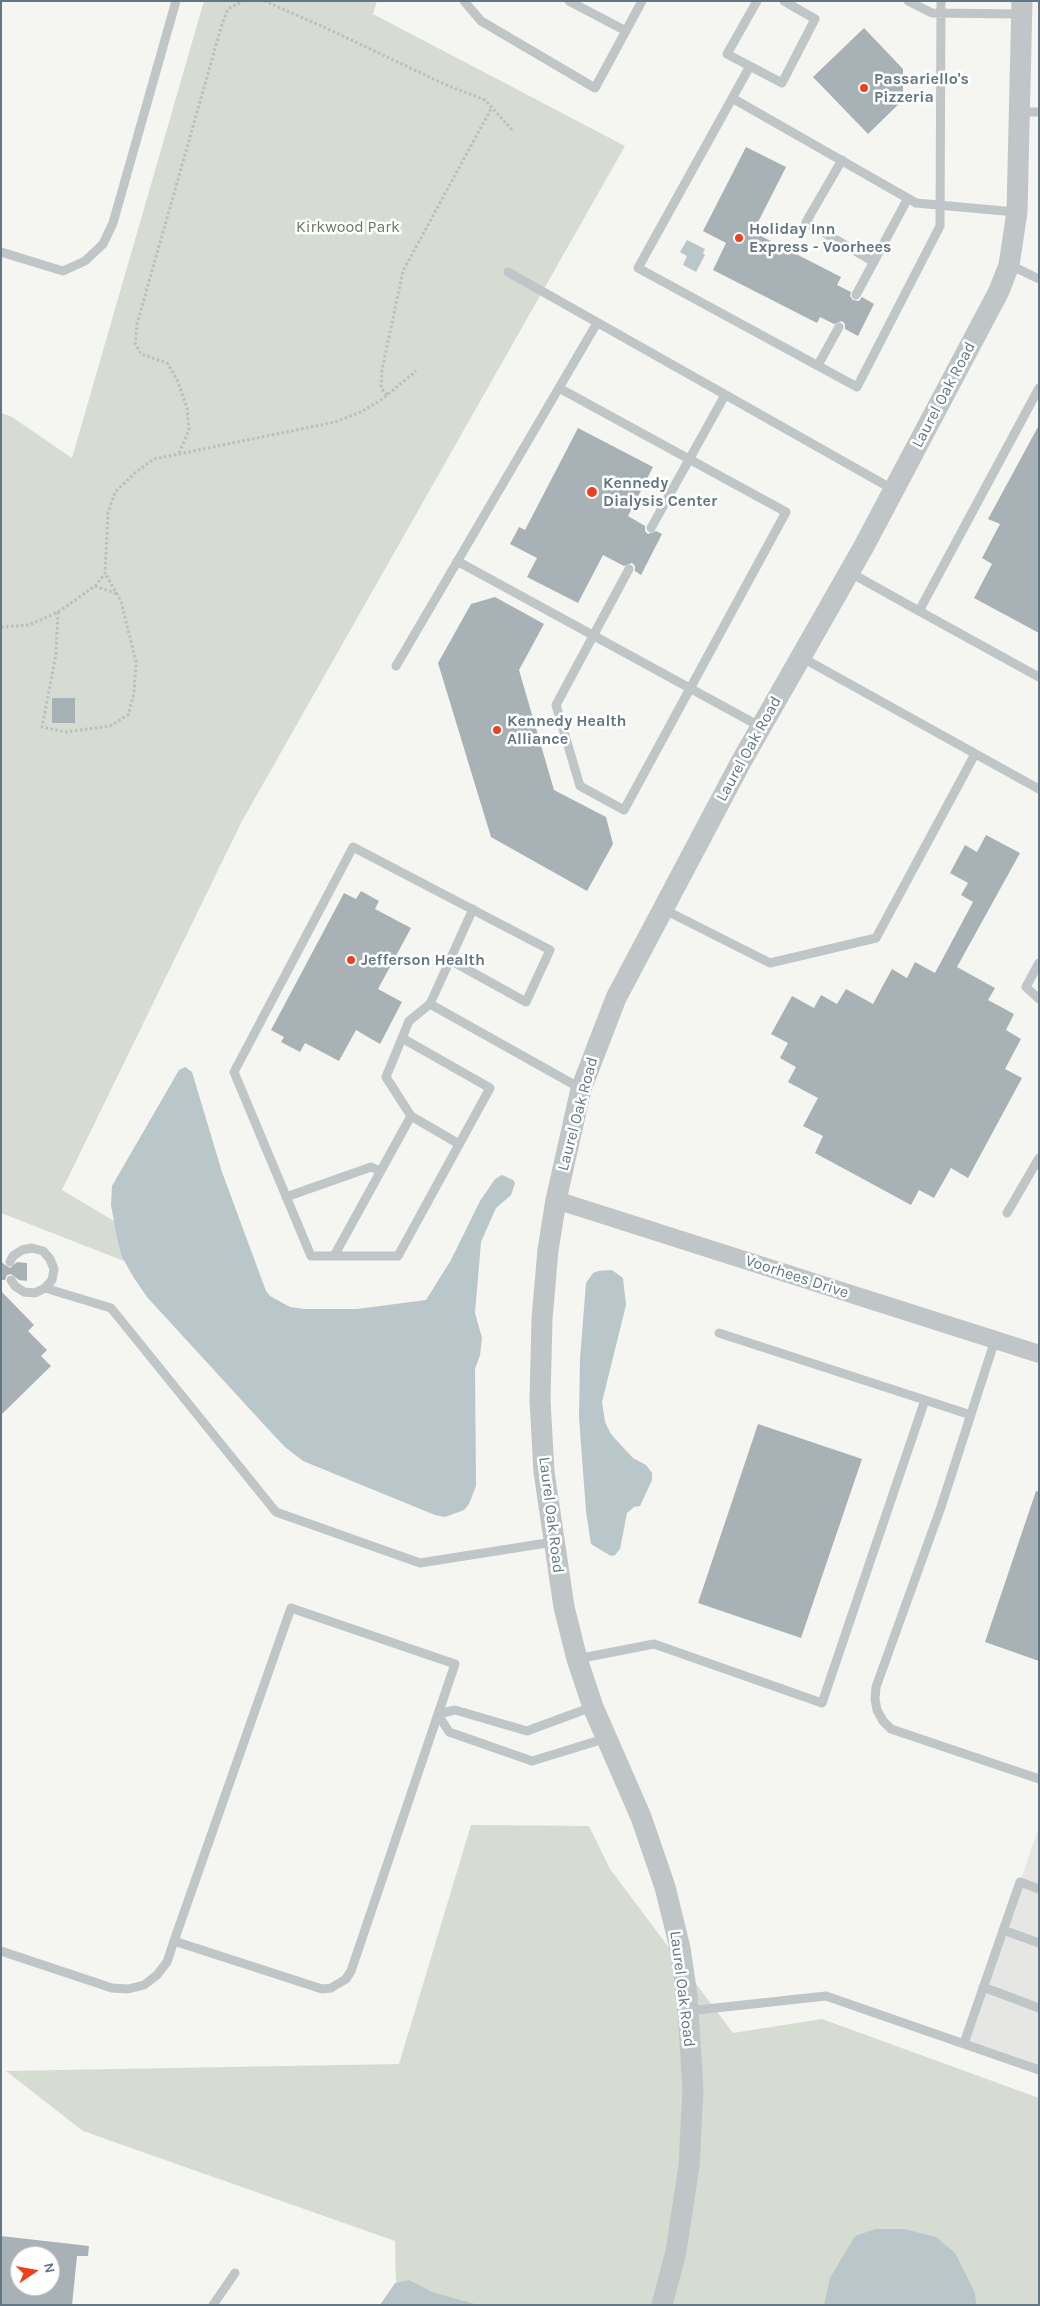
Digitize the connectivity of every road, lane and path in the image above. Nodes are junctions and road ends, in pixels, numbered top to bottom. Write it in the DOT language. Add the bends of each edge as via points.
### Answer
graph roads {
  1 [pos="176,1"];
  2 [pos="243,1"];
  3 [pos="264,1"];
  4 [pos="464,1"];
  5 [pos="569,1"];
  6 [pos="642,1"];
  7 [pos="757,1"];
  8 [pos="784,1"];
  9 [pos="908,1"];
  10 [pos="941,1"];
  11 [pos="1021,8"];
  12 [pos="941,13"];
  13 [pos="626,31"];
  14 [pos="750,66"];
  15 [pos="732,98"];
  16 [pos="492,107"];
  17 [pos="1029,112"];
  18 [pos="514,132"];
  19 [pos="842,160"];
  20 [pos="908,198"];
  21 [pos="940,206"];
  22 [pos="1017,212"];
  23 [pos="1,252"];
  24 [pos="874,262"];
  25 [pos="1010,265"];
  26 [pos="508,272"];
  27 [pos="1039,279"];
  28 [pos="856,295"];
  29 [pos="597,323"];
  30 [pos="839,326"];
  31 [pos="818,365"];
  32 [pos="416,371"];
  33 [pos="559,388"];
  34 [pos="1039,388"];
  35 [pos="387,395"];
  36 [pos="725,395"];
  37 [pos="179,454"];
  38 [pos="689,459"];
  39 [pos="894,490"];
  40 [pos="651,528"];
  41 [pos="458,561"];
  42 [pos="629,569"];
  43 [pos="849,572"];
  44 [pos="105,573"];
  45 [pos="94,586"];
  46 [pos="117,594"];
  47 [pos="58,612"];
  48 [pos="919,612"];
  49 [pos="1,627"];
  50 [pos="594,635"];
  51 [pos="801,657"];
  52 [pos="396,666"];
  53 [pos="1039,677"];
  54 [pos="690,688"];
  55 [pos="761,727"];
  56 [pos="975,754"];
  57 [pos="1039,789"];
  58 [pos="473,909"];
  59 [pos="663,909"];
  60 [pos="450,960"];
  61 [pos="1039,963"];
  62 [pos="1039,999"];
  63 [pos="430,1004"];
  64 [pos="402,1038"];
  65 [pos="582,1089"];
  66 [pos="411,1116"];
  67 [pos="459,1144"];
  68 [pos="1039,1158"];
  69 [pos="380,1171"];
  70 [pos="286,1197"];
  71 [pos="556,1200"];
  72 [pos="1007,1213"];
  73 [pos="334,1256"];
  74 [pos="10,1262"];
  75 [pos="11,1280"];
  76 [pos="45,1288"];
  77 [pos="719,1333"];
  78 [pos="995,1340"];
  79 [pos="1039,1354"];
  80 [pos="925,1400"];
  81 [pos="971,1416"];
  82 [pos="553,1542"];
  83 [pos="577,1659"];
  84 [pos="593,1707"];
  85 [pos="438,1714"];
  86 [pos="607,1738"];
  87 [pos="1039,1779"];
  88 [pos="1039,1889"];
  89 [pos="1003,1930"];
  90 [pos="174,1941"];
  91 [pos="1039,1943"];
  92 [pos="1,1951"];
  93 [pos="983,1987"];
  94 [pos="1039,2008"];
  95 [pos="688,2011"];
  96 [pos="964,2043"];
  97 [pos="1039,2070"];
  98 [pos="236,2273"];
  99 [pos="213,2305"];
  100 [pos="662,2305"];
  1 -- 23 [label="lane" via="113,223 103,244 85,261 63,271"];
  2 -- 37 [label="path" via="228,9 222,24 136,324 135,343 141,354 167,363 177,379 187,408 190,430"];
  3 -- 16 [label="path" via="486,100"];
  4 -- 13 [label="lane" via="481,21 595,88"];
  5 -- 13 [label="lane"];
  6 -- 13 [label="lane"];
  7 -- 14 [label="lane" via="727,54"];
  8 -- 14 [label="lane" via="815,19 782,83"];
  9 -- 12 [label="lane" via="932,13"];
  10 -- 12 [label="lane"];
  11 -- 12 [label="lane"];
  11 -- 17 [label="street, Laurel Oak Road"];
  12 -- 21 [label="lane"];
  14 -- 15 [label="lane"];
  15 -- 19 [label="lane"];
  15 -- 31 [label="lane" via="638,268"];
  16 -- 18 [label="path"];
  16 -- 35 [label="path" via="403,271 382,370 380,388"];
  17 -- 22 [label="street, Laurel Oak Road"];
  19 -- 20 [label="lane"];
  19 -- 24 [label="lane" via="806,222"];
  20 -- 21 [label="lane" via="916,203"];
  20 -- 24 [label="lane"];
  21 -- 22 [label="lane"];
  21 -- 31 [label="lane" via="940,226 857,387"];
  22 -- 25 [label="street, Laurel Oak Road"];
  24 -- 28 [label="lane"];
  25 -- 27 [label="lane"];
  25 -- 39 [label="street, Laurel Oak Road"];
  26 -- 29 [label="lane"];
  29 -- 33 [label="lane"];
  29 -- 36 [label="lane"];
  30 -- 31 [label="lane"];
  32 -- 35 [label="path"];
  33 -- 38 [label="lane"];
  33 -- 41 [label="lane"];
  34 -- 48 [label="lane"];
  35 -- 37 [label="path" via="361,412 335,422"];
  36 -- 38 [label="lane"];
  36 -- 39 [label="lane"];
  37 -- 44 [label="path" via="154,459 115,492 108,513"];
  38 -- 40 [label="lane"];
  38 -- 54 [label="lane" via="786,512"];
  39 -- 43 [label="street, Laurel Oak Road"];
  41 -- 50 [label="lane"];
  41 -- 52 [label="lane"];
  42 -- 50 [label="lane"];
  43 -- 48 [label="lane"];
  43 -- 51 [label="street, Laurel Oak Road"];
  44 -- 45 [label="path"];
  44 -- 46 [label="path"];
  45 -- 46 [label="path"];
  45 -- 47 [label="path"];
  46 -- 47 [label="path" via="136,662 134,693 128,716 110,726 65,732 42,727 56,654"];
  47 -- 49 [label="path" via="29,625"];
  48 -- 53 [label="lane"];
  50 -- 54 [label="lane"];
  50 -- 54 [label="lane" via="556,705 580,786 624,810"];
  51 -- 55 [label="street, Laurel Oak Road"];
  51 -- 56 [label="lane"];
  54 -- 55 [label="lane"];
  55 -- 59 [label="street, Laurel Oak Road"];
  56 -- 57 [label="lane"];
  56 -- 59 [label="lane" via="876,938 770,963"];
  58 -- 60 [label="lane"];
  58 -- 60 [label="lane" via="550,950 526,1002"];
  58 -- 70 [label="lane" via="353,847 234,1072"];
  59 -- 65 [label="street, Laurel Oak Road" via="616,998"];
  60 -- 63 [label="lane"];
  61 -- 62 [label="lane" via="1026,987"];
  63 -- 64 [label="lane" via="409,1021"];
  63 -- 65 [label="lane"];
  64 -- 66 [label="lane" via="386,1077"];
  64 -- 67 [label="lane" via="490,1088"];
  65 -- 71 [label="street, Laurel Oak Road"];
  66 -- 67 [label="lane"];
  66 -- 69 [label="lane"];
  67 -- 73 [label="lane" via="398,1256"];
  68 -- 72 [label="lane"];
  69 -- 70 [label="lane" via="371,1167"];
  69 -- 73 [label="lane"];
  70 -- 73 [label="lane" via="311,1256"];
  71 -- 78 [label="street, Voorhees Drive"];
  71 -- 82 [label="street, Laurel Oak Road" via="542,1319 540,1400 544,1472"];
  74 -- 76 [label="lane" via="22,1250 42,1251 54,1269 52,1280"];
  75 -- 76 [label="lane" via="24,1292 35,1293"];
  76 -- 82 [label="lane" via="110,1308 276,1512 420,1563"];
  77 -- 80 [label="lane"];
  78 -- 79 [label="street, Voorhees Drive"];
  78 -- 81 [label="lane"];
  80 -- 81 [label="lane"];
  80 -- 83 [label="lane" via="822,1703 654,1644"];
  81 -- 87 [label="lane" via="942,1507 876,1686 875,1698 883,1721 891,1729"];
  82 -- 83 [label="street, Laurel Oak Road"];
  83 -- 84 [label="street, Laurel Oak Road"];
  84 -- 85 [label="lane" via="527,1731 455,1710"];
  84 -- 86 [label="street, Laurel Oak Road"];
  85 -- 86 [label="lane" via="449,1732 532,1761"];
  85 -- 90 [label="lane" via="351,1972 340,1985 322,1989"];
  85 -- 90 [label="lane" via="455,1664 291,1608"];
  86 -- 95 [label="street, Laurel Oak Road" via="641,1817 665,1887 680,1948"];
  88 -- 89 [label="lane" via="1020,1882"];
  89 -- 91 [label="lane"];
  89 -- 93 [label="lane"];
  90 -- 92 [label="lane" via="167,1962 157,1975 128,1989 112,1988"];
  93 -- 94 [label="lane"];
  93 -- 96 [label="lane"];
  95 -- 96 [label="lane" via="826,1996"];
  95 -- 100 [label="street, Laurel Oak Road" via="693,2089 689,2166 676,2251"];
  96 -- 97 [label="lane"];
  98 -- 99 [label="lane"];
}
